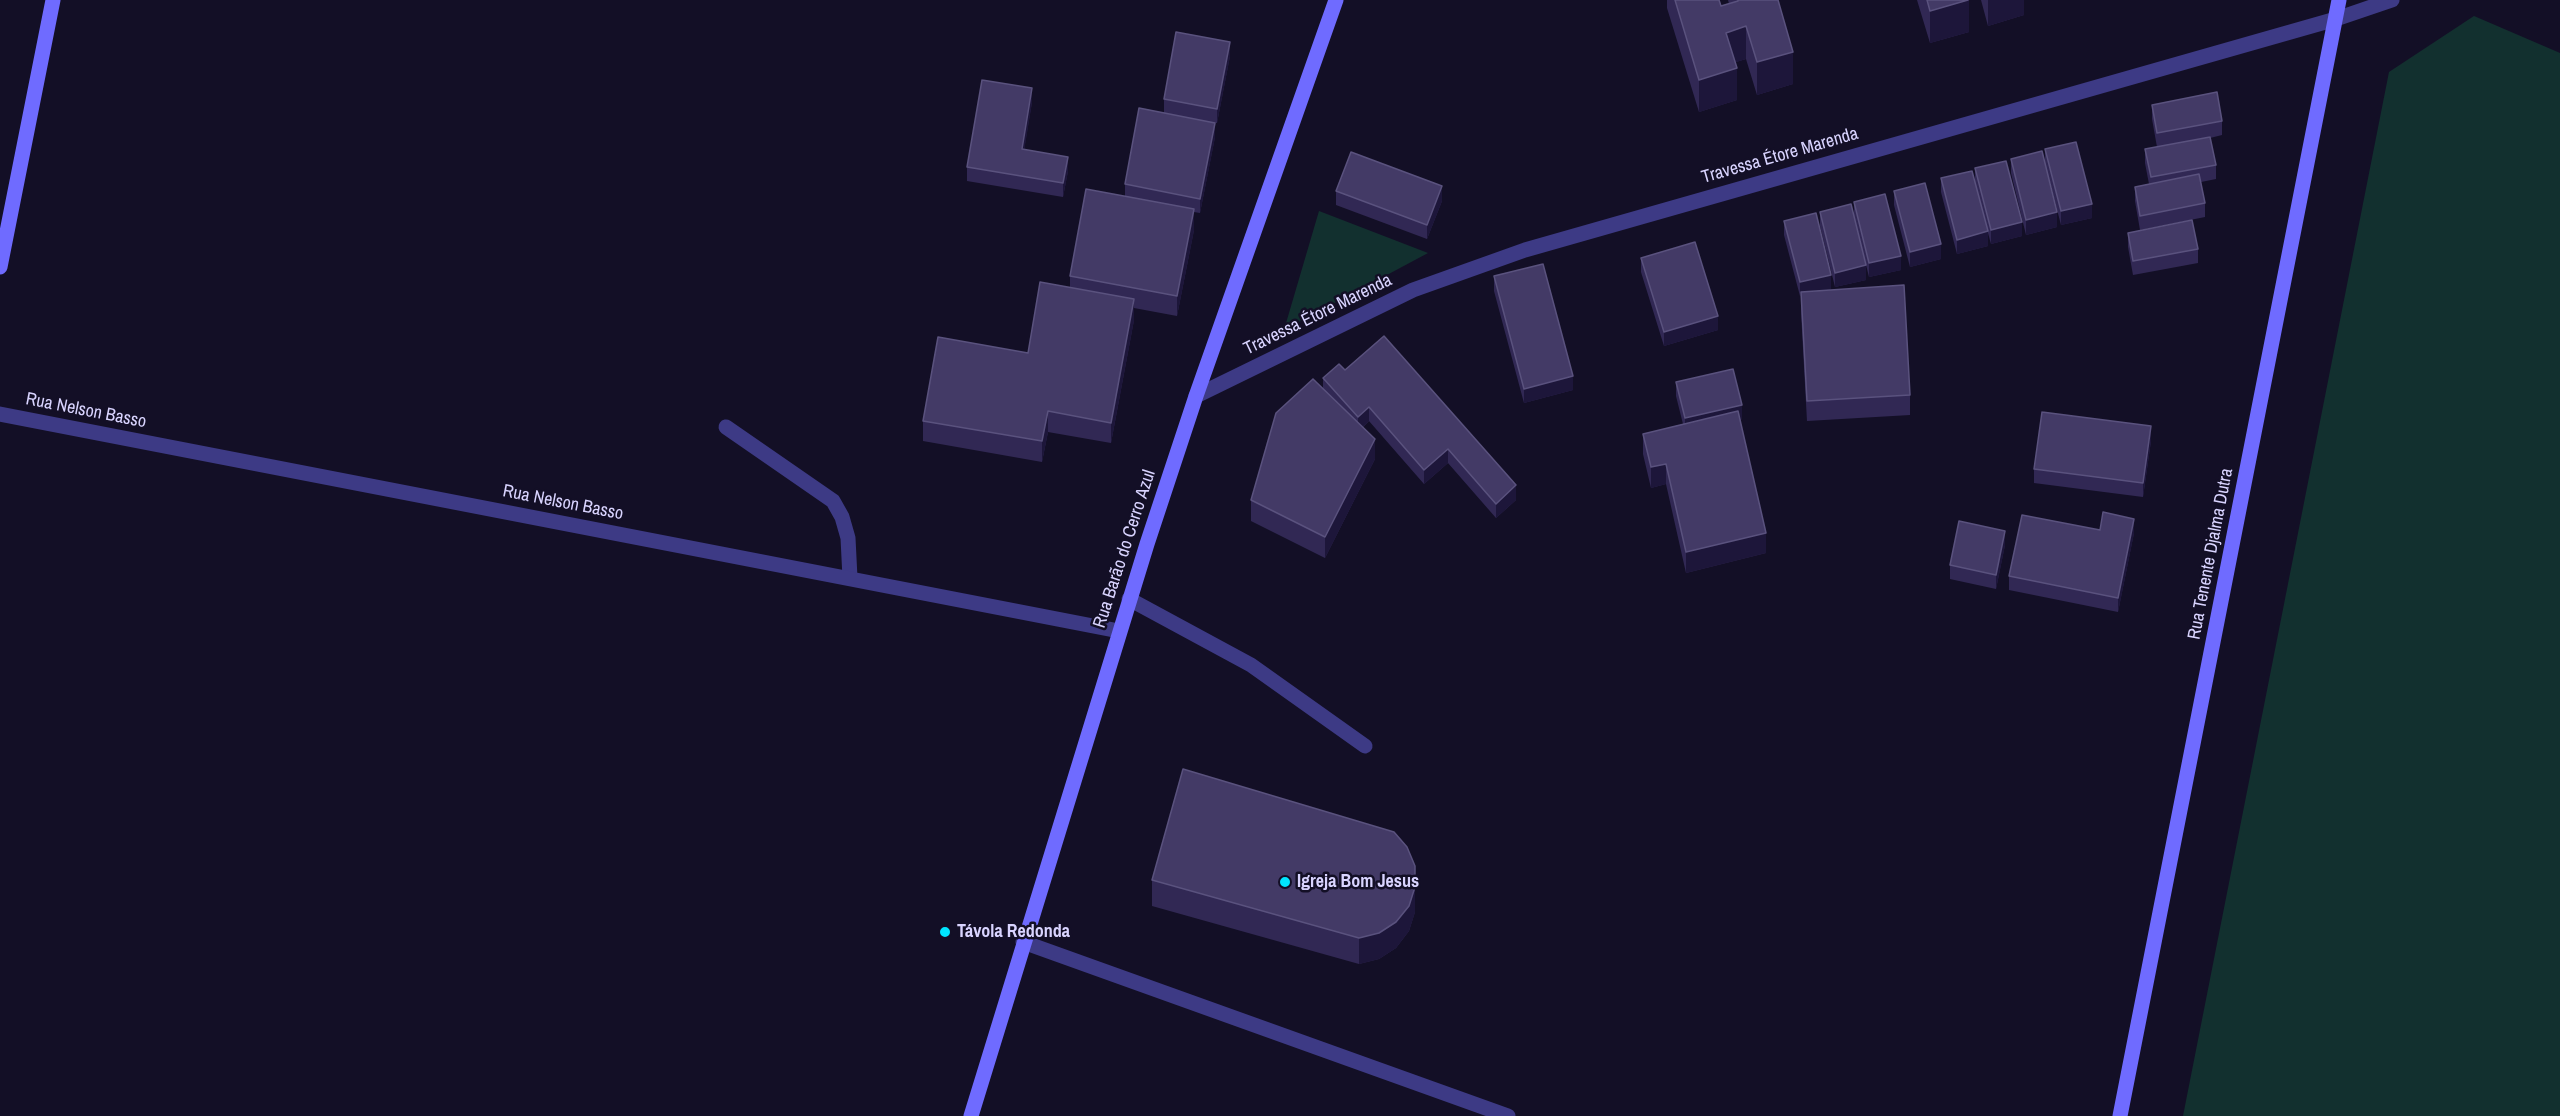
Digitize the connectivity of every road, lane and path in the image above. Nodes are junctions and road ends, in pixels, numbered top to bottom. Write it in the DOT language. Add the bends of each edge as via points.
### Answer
graph roads {
  1 [pos="53,0"];
  2 [pos="1336,0"];
  3 [pos="2339,0"];
  4 [pos="2392,0"];
  5 [pos="2336,19"];
  6 [pos="0,267"];
  7 [pos="1196,396"];
  8 [pos="0,414"];
  9 [pos="726,427"];
  10 [pos="850,578"];
  11 [pos="1129,599"];
  12 [pos="1119,631"];
  13 [pos="1365,746"];
  14 [pos="1023,942"];
  15 [pos="971,1116"];
  16 [pos="1508,1116"];
  17 [pos="2120,1116"];
  1 -- 6 [label="main road"];
  2 -- 7 [label="main road, Rua Barão do Cerro Azul"];
  3 -- 5 [label="main road, Rua Tenente Djalma Dutra"];
  4 -- 5 [label="street, Travessa Étore Marenda"];
  5 -- 7 [label="street, Travessa Étore Marenda" via="1525,249 1413,291"];
  5 -- 17 [label="main road, Rua Tenente Djalma Dutra"];
  7 -- 11 [label="main road, Rua Barão do Cerro Azul"];
  8 -- 10 [label="street, Rua Nelson Basso"];
  9 -- 10 [label="street" via="833,501 848,538"];
  10 -- 12 [label="street, Rua Nelson Basso"];
  11 -- 12 [label="main road, Rua Barão do Cerro Azul"];
  11 -- 13 [label="street" via="1251,665"];
  12 -- 14 [label="main road, Rua Barão do Cerro Azul"];
  14 -- 15 [label="main road, Rua Barão do Cerro Azul"];
  14 -- 16 [label="street"];
}
